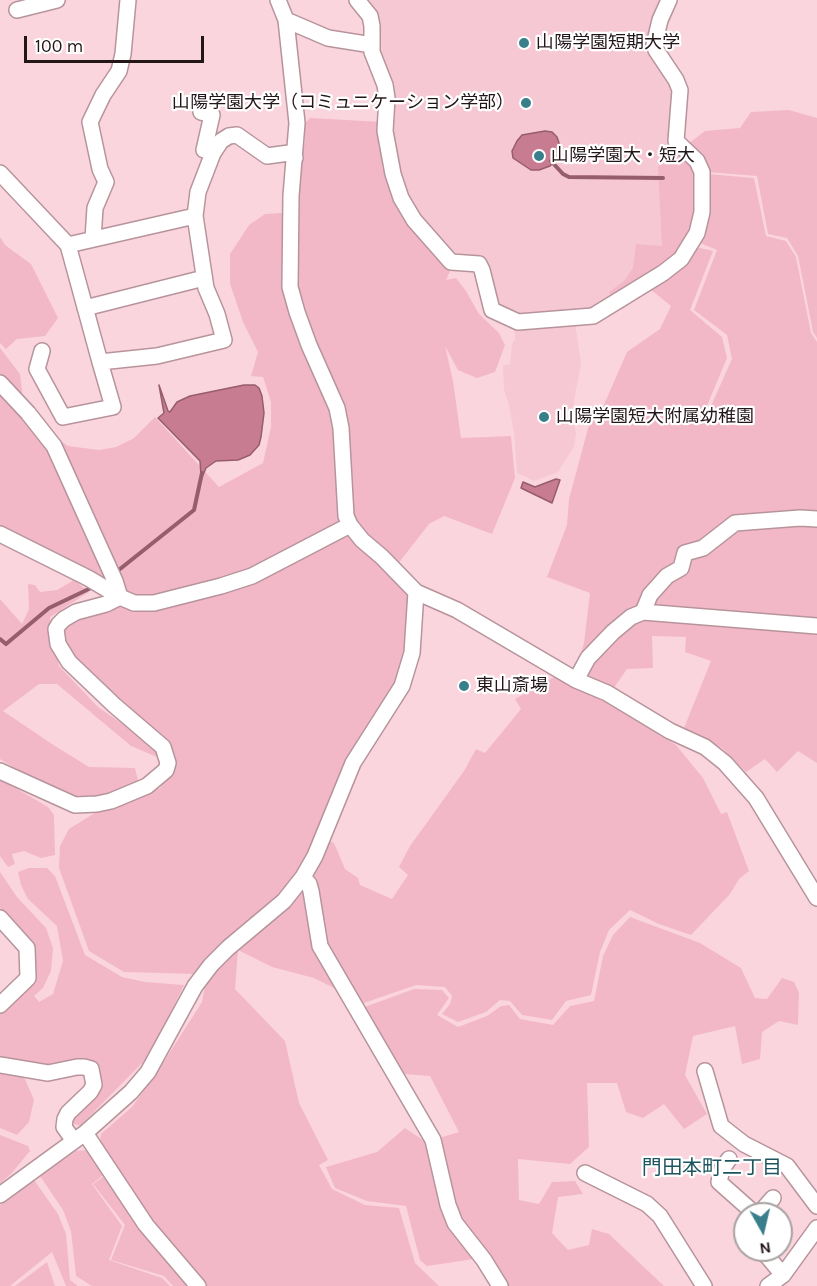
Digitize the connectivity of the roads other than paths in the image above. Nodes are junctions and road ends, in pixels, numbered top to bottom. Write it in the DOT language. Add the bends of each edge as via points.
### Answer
graph roads {
  1 [pos="57,0"];
  2 [pos="278,0"];
  3 [pos="357,0"];
  4 [pos="669,0"];
  5 [pos="126,3"];
  6 [pos="17,10"];
  7 [pos="286,20"];
  8 [pos="372,45"];
  9 [pos="201,112"];
  10 [pos="213,153"];
  11 [pos="295,158"];
  12 [pos="0,173"];
  13 [pos="195,216"];
  14 [pos="93,239"];
  15 [pos="68,245"];
  16 [pos="204,279"];
  17 [pos="85,308"];
  18 [pos="42,351"];
  19 [pos="100,362"];
  20 [pos="0,382"];
  21 [pos="817,519"];
  22 [pos="350,525"];
  23 [pos="0,534"];
  24 [pos="416,592"];
  25 [pos="120,597"];
  26 [pos="643,612"];
  27 [pos="817,626"];
  28 [pos="576,680"];
  29 [pos="0,771"];
  30 [pos="303,877"];
  31 [pos="817,898"];
  32 [pos="0,918"];
  33 [pos="0,1005"];
  34 [pos="0,1065"];
  35 [pos="705,1071"];
  36 [pos="80,1137"];
  37 [pos="729,1158"];
  38 [pos="585,1173"];
  39 [pos="0,1195"];
  40 [pos="773,1198"];
  41 [pos="743,1202"];
  42 [pos="769,1202"];
  43 [pos="817,1206"];
  44 [pos="817,1228"];
  45 [pos="772,1262"];
  46 [pos="783,1275"];
  47 [pos="198,1286"];
  48 [pos="500,1286"];
  49 [pos="704,1286"];
  50 [pos="768,1286"];
  1 -- 6 [label="street"];
  2 -- 7 [label="street"];
  3 -- 8 [label="street" via="370,16"];
  4 -- 8 [label="street" via="654,45 680,90 676,141 697,161 702,172 700,227 681,259 585,318 518,322 492,310 479,264 451,262 414,220 393,174 385,132 385,85"];
  5 -- 14 [label="street" via="119,71 90,122 106,182 95,208"];
  7 -- 8 [label="street" via="328,38"];
  7 -- 11 [label="street" via="297,123"];
  9 -- 10 [label="street" via="212,115 204,150"];
  10 -- 11 [label="street" via="221,141 237,135 267,156 288,153"];
  10 -- 13 [label="street" via="198,192"];
  11 -- 22 [label="street" via="290,287 309,345 337,408"];
  12 -- 15 [label="street"];
  13 -- 14 [label="street"];
  13 -- 16 [label="street"];
  14 -- 15 [label="street"];
  15 -- 17 [label="street"];
  16 -- 17 [label="street"];
  16 -- 19 [label="street" via="224,340 157,356"];
  17 -- 19 [label="street"];
  18 -- 19 [label="street" via="37,369 63,417 113,406"];
  20 -- 25 [label="street" via="54,446"];
  21 -- 26 [label="street" via="735,523 703,548 685,553 681,568 667,576 650,595"];
  22 -- 24 [label="street"];
  22 -- 25 [label="street" via="262,571 221,586 153,603 135,603"];
  23 -- 25 [label="street"];
  24 -- 28 [label="street" via="456,610"];
  24 -- 30 [label="street" via="412,653 402,686 353,763"];
  25 -- 29 [label="street" via="64,619 56,629 58,644 69,662 164,747 166,771 147,786 111,801 75,805"];
  26 -- 27 [label="street"];
  26 -- 28 [label="street" via="613,632 588,658"];
  28 -- 31 [label="street" via="705,747 725,763 756,798"];
  30 -- 36 [label="street" via="284,901 211,965 195,986 148,1072"];
  30 -- 48 [label="street" via="311,891 320,946 433,1140 455,1223"];
  32 -- 33 [label="street" via="27,948 28,978"];
  34 -- 36 [label="street" via="48,1073 77,1067 91,1069 94,1085 64,1119 64,1127"];
  35 -- 43 [label="street" via="722,1126 744,1144 788,1166"];
  36 -- 39 [label="street"];
  36 -- 47 [label="street" via="146,1226"];
  37 -- 41 [label="street" via="719,1182"];
  38 -- 49 [label="street" via="647,1204 660,1216"];
  40 -- 42 [label="street"];
  44 -- 46 [label="street"];
  45 -- 46 [label="street"];
  46 -- 50 [label="street"];
}
